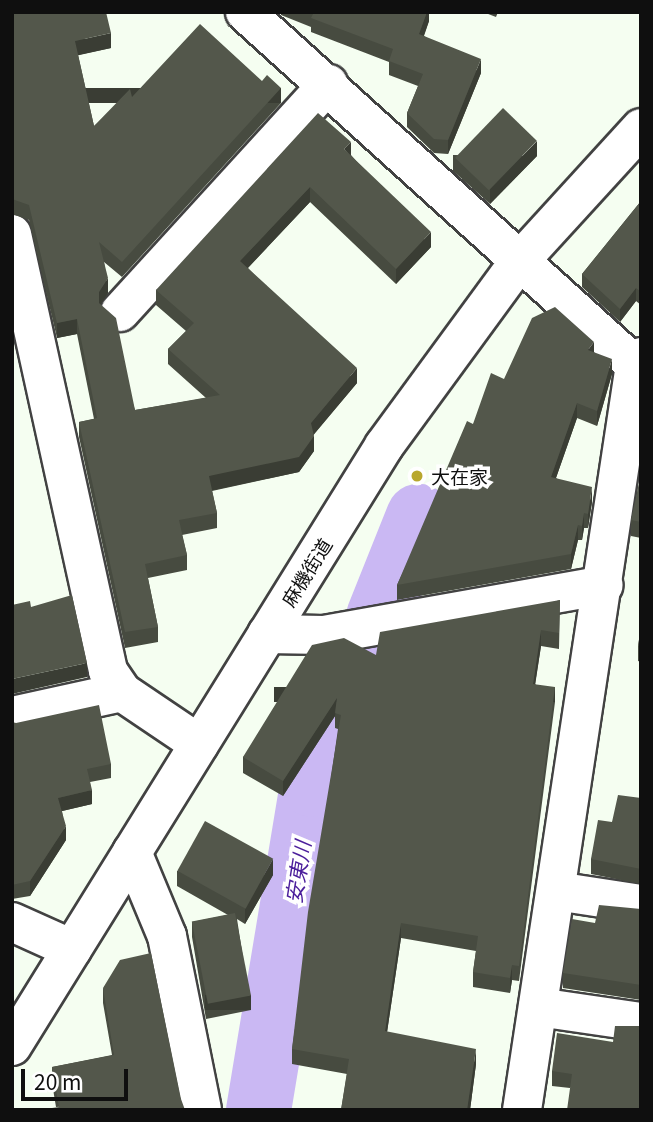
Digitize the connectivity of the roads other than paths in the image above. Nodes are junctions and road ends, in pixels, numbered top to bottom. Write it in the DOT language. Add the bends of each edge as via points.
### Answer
graph roads {
  1 [pos="245,12"];
  2 [pos="328,84"];
  3 [pos="641,128"];
  4 [pos="12,234"];
  5 [pos="517,264"];
  6 [pos="120,313"];
  7 [pos="638,361"];
  8 [pos="604,585"];
  9 [pos="267,634"];
  10 [pos="122,692"];
  11 [pos="12,716"];
  12 [pos="199,744"];
  13 [pos="132,852"];
  14 [pos="556,891"];
  15 [pos="641,904"];
  16 [pos="12,922"];
  17 [pos="72,949"];
  18 [pos="538,1007"];
  19 [pos="641,1023"];
  20 [pos="12,1046"];
  21 [pos="202,1110"];
  22 [pos="522,1110"];
  1 -- 2 [label="street"];
  2 -- 5 [label="street"];
  2 -- 6 [label="street"];
  3 -- 5 [label="street, 麻機街道"];
  4 -- 10 [label="street" via="108,671"];
  5 -- 7 [label="street"];
  5 -- 9 [label="street, 麻機街道" via="384,446"];
  7 -- 8 [label="street"];
  8 -- 9 [label="street" via="324,635"];
  8 -- 14 [label="street"];
  9 -- 12 [label="street, 麻機街道"];
  10 -- 11 [label="street"];
  10 -- 12 [label="street"];
  12 -- 13 [label="street, 麻機街道"];
  13 -- 17 [label="street, 麻機街道"];
  13 -- 21 [label="street" via="167,936"];
  14 -- 15 [label="street"];
  14 -- 18 [label="street"];
  16 -- 17 [label="street"];
  17 -- 20 [label="street, 麻機街道"];
  18 -- 19 [label="street"];
  18 -- 22 [label="street"];
}
